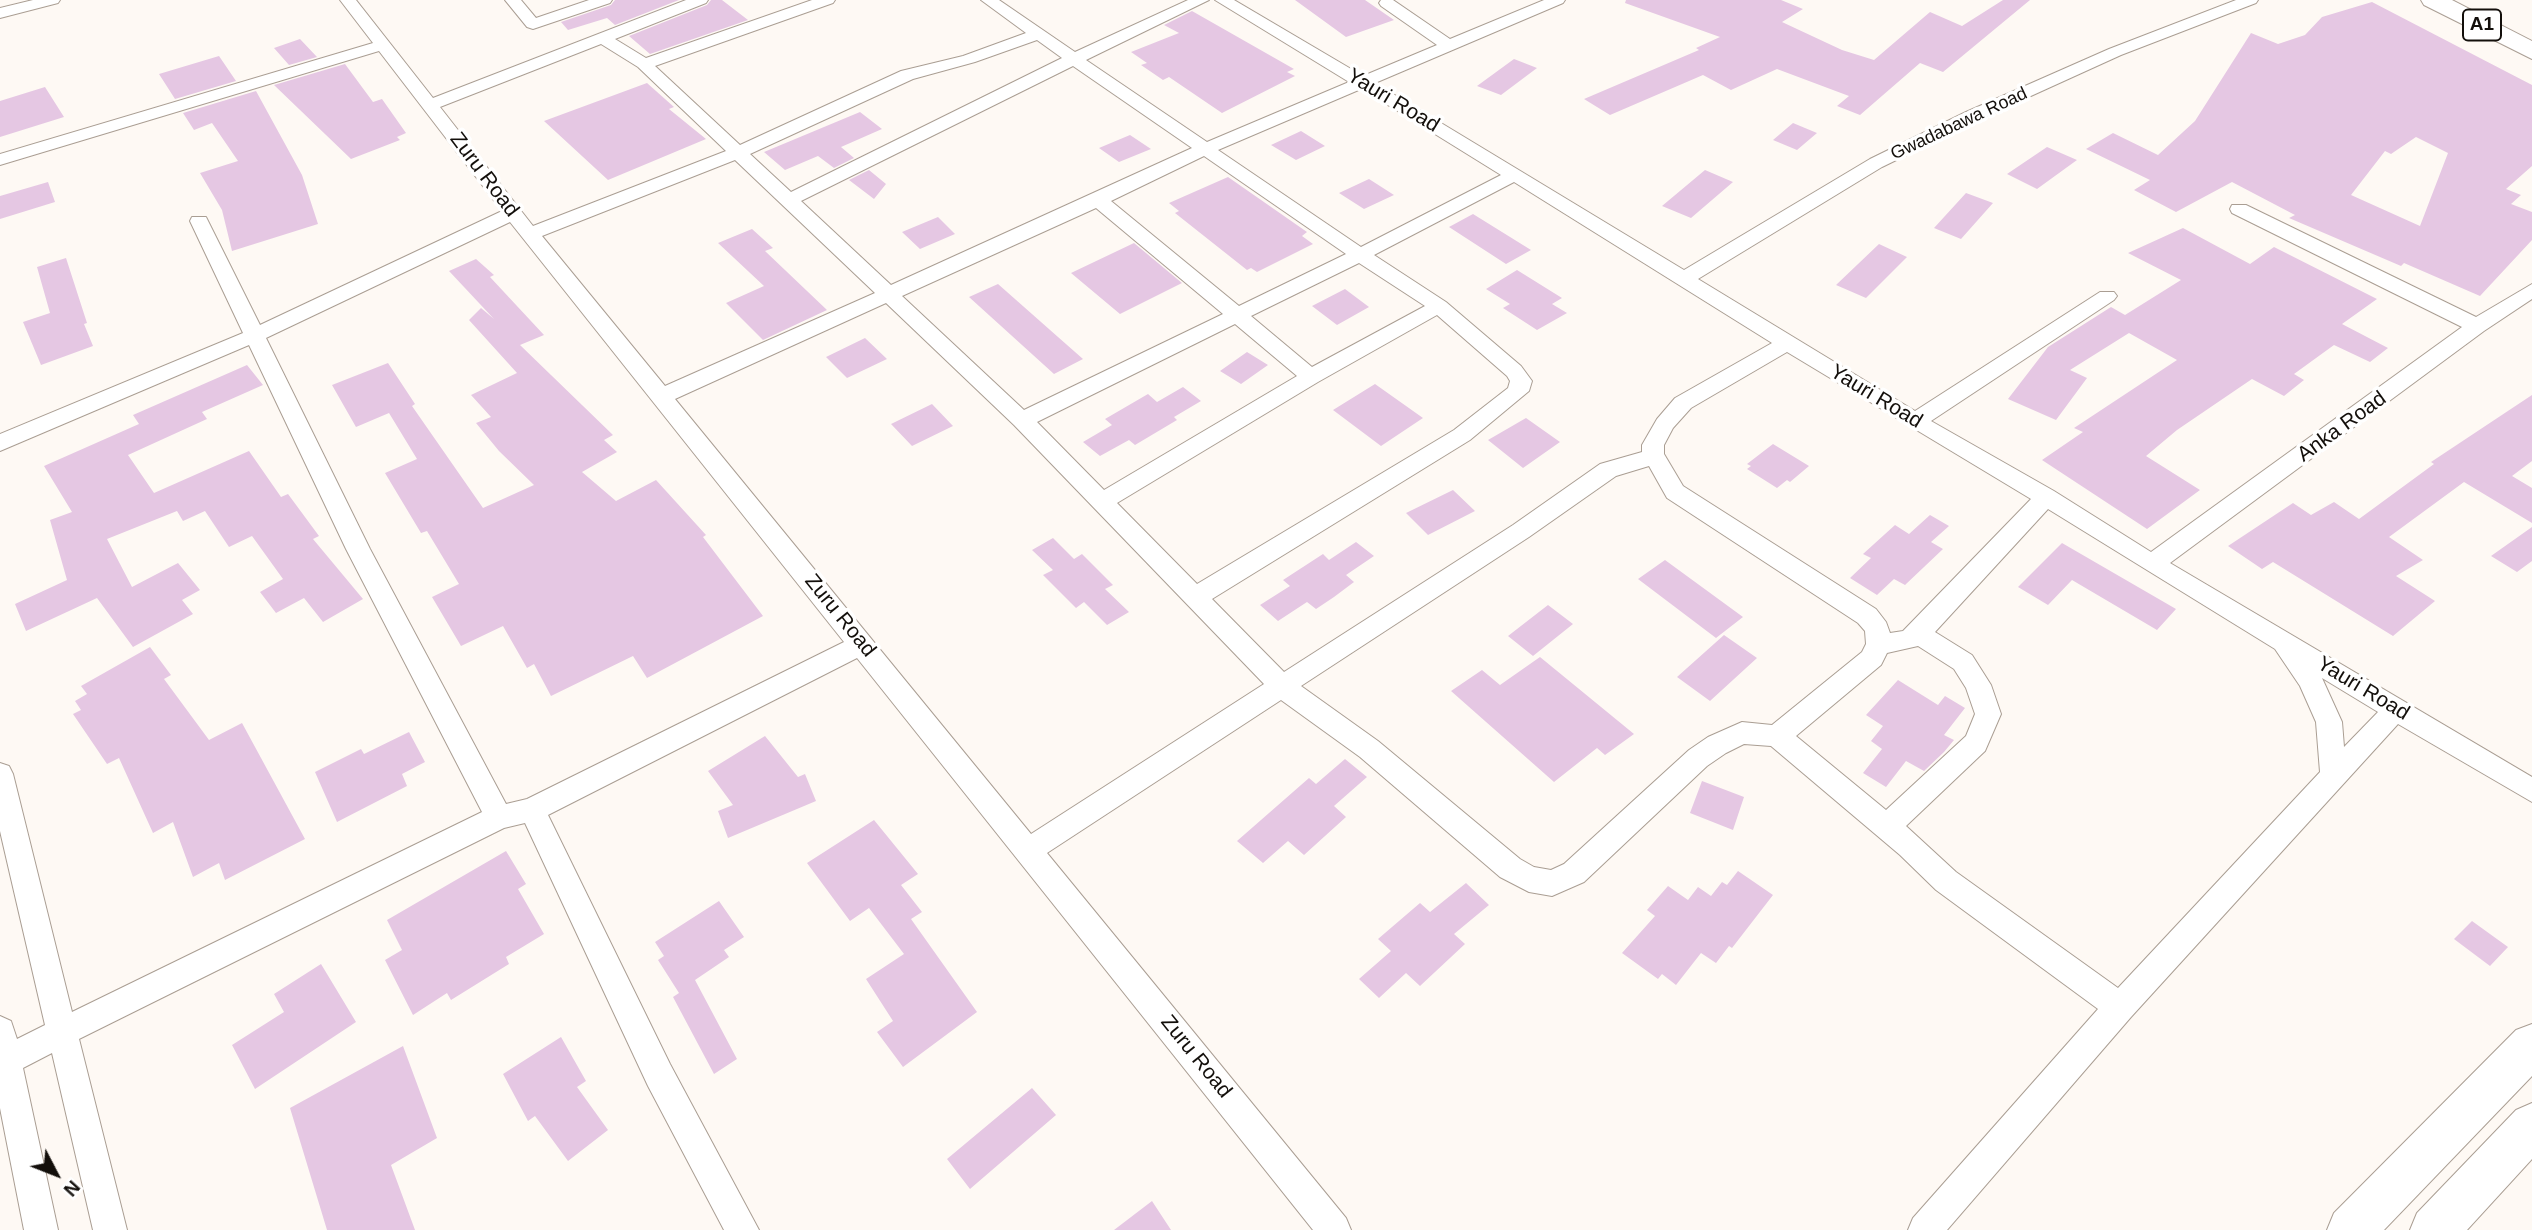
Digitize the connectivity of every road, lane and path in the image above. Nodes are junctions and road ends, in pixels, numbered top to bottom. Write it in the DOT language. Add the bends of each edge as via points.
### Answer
graph roads {
  1 [pos="52,0"];
  2 [pos="348,0"];
  3 [pos="513,0"];
  4 [pos="604,0"];
  5 [pos="700,0"];
  6 [pos="827,0"];
  7 [pos="989,0"];
  8 [pos="1201,0"];
  9 [pos="1223,0"];
  10 [pos="1557,0"];
  11 [pos="2249,0"];
  12 [pos="2433,0"];
  13 [pos="2448,0"];
  14 [pos="1387,2"];
  15 [pos="0,13"];
  16 [pos="1039,34"];
  17 [pos="602,38"];
  18 [pos="2532,42"];
  19 [pos="382,45"];
  20 [pos="1448,45"];
  21 [pos="2532,51"];
  22 [pos="1074,60"];
  23 [pos="644,64"];
  24 [pos="1363,82"];
  25 [pos="430,105"];
  26 [pos="1205,149"];
  27 [pos="737,153"];
  28 [pos="0,160"];
  29 [pos="1514,175"];
  30 [pos="789,200"];
  31 [pos="1098,200"];
  32 [pos="2239,209"];
  33 [pos="513,213"];
  34 [pos="199,221"];
  35 [pos="530,234"];
  36 [pos="1360,255"];
  37 [pos="1683,279"];
  38 [pos="2532,290"];
  39 [pos="891,293"];
  40 [pos="2107,296"];
  41 [pos="1439,306"];
  42 [pos="1237,316"];
  43 [pos="2477,326"];
  44 [pos="253,335"];
  45 [pos="1787,343"];
  46 [pos="1311,377"];
  47 [pos="662,396"];
  48 [pos="1022,421"];
  49 [pos="1915,421"];
  50 [pos="0,443"];
  51 [pos="1654,456"];
  52 [pos="2046,497"];
  53 [pos="1104,501"];
  54 [pos="2152,564"];
  55 [pos="1194,598"];
  56 [pos="1916,632"];
  57 [pos="2280,639"];
  58 [pos="862,644"];
  59 [pos="1878,644"];
  60 [pos="1283,688"];
  61 [pos="2396,709"];
  62 [pos="1777,736"];
  63 [pos="0,774"];
  64 [pos="2334,776"];
  65 [pos="2532,791"];
  66 [pos="532,810"];
  67 [pos="499,817"];
  68 [pos="1888,827"];
  69 [pos="1029,850"];
  70 [pos="2120,1007"];
  71 [pos="61,1034"];
  72 [pos="3,1045"];
  73 [pos="2532,1045"];
  74 [pos="2532,1126"];
  75 [pos="41,1230"];
  76 [pos="110,1230"];
  77 [pos="742,1230"];
  78 [pos="1334,1230"];
  79 [pos="1924,1230"];
  80 [pos="2351,1230"];
  81 [pos="2434,1230"];
  1 -- 15 [label="street"];
  2 -- 19 [label="street, Zuru Road"];
  3 -- 4 [label="street" via="533,24"];
  5 -- 17 [label="street"];
  6 -- 23 [label="street"];
  7 -- 16 [label="street"];
  8 -- 22 [label="street"];
  9 -- 24 [label="street, Yauri Road"];
  10 -- 20 [label="street"];
  11 -- 37 [label="street, Gwadabawa Road" via="2115,52 1876,163"];
  12 -- 21 [label="highway, A1"];
  13 -- 18 [label="highway, A1"];
  14 -- 20 [label="street"];
  16 -- 22 [label="street"];
  16 -- 27 [label="street" via="907,75"];
  17 -- 23 [label="street"];
  17 -- 25 [label="street"];
  19 -- 25 [label="street, Zuru Road"];
  19 -- 28 [label="street"];
  20 -- 24 [label="street"];
  22 -- 26 [label="street"];
  22 -- 30 [label="street"];
  23 -- 27 [label="street"];
  24 -- 26 [label="street"];
  24 -- 29 [label="street, Yauri Road"];
  25 -- 33 [label="street, Zuru Road"];
  26 -- 31 [label="street"];
  26 -- 36 [label="street"];
  27 -- 30 [label="street"];
  27 -- 35 [label="street"];
  29 -- 36 [label="street"];
  29 -- 37 [label="street, Yauri Road"];
  30 -- 39 [label="street"];
  31 -- 39 [label="street"];
  31 -- 42 [label="street"];
  32 -- 43 [label="street"];
  33 -- 35 [label="street, Zuru Road"];
  33 -- 44 [label="street"];
  34 -- 44 [label="street"];
  35 -- 47 [label="street, Zuru Road"];
  36 -- 41 [label="street"];
  36 -- 42 [label="street"];
  37 -- 45 [label="street, Yauri Road"];
  38 -- 43 [label="street, Anka Road"];
  39 -- 47 [label="street"];
  39 -- 48 [label="street"];
  40 -- 49 [label="street"];
  41 -- 46 [label="street"];
  41 -- 55 [label="street" via="1514,371 1521,381 1518,391 1462,435"];
  42 -- 46 [label="street"];
  42 -- 48 [label="street"];
  43 -- 54 [label="street, Anka Road"];
  44 -- 50 [label="street"];
  44 -- 67 [label="street" via="358,549"];
  45 -- 49 [label="street, Yauri Road"];
  45 -- 51 [label="street" via="1684,403 1653,445"];
  46 -- 53 [label="street"];
  47 -- 58 [label="street, Zuru Road"];
  48 -- 53 [label="street"];
  49 -- 52 [label="street, Yauri Road"];
  51 -- 59 [label="street" via="1675,492 1867,616 1877,629"];
  51 -- 60 [label="street" via="1608,470"];
  52 -- 54 [label="street, Yauri Road"];
  52 -- 56 [label="street"];
  53 -- 55 [label="street"];
  54 -- 57 [label="street, Yauri Road"];
  55 -- 60 [label="street"];
  56 -- 59 [label="street" via="1901,642"];
  56 -- 68 [label="street" via="1963,662 1978,685 1988,714 1976,743"];
  57 -- 61 [label="street, Yauri Road"];
  57 -- 64 [label="street" via="2321,702 2332,739"];
  58 -- 66 [label="street"];
  58 -- 69 [label="street, Zuru Road"];
  59 -- 62 [label="street" via="1872,658"];
  60 -- 62 [label="street" via="1369,749 1510,868 1529,879 1552,883 1574,873 1717,745 1742,733"];
  60 -- 69 [label="street"];
  61 -- 64 [label="street"];
  61 -- 65 [label="street, Yauri Road"];
  62 -- 68 [label="street"];
  63 -- 71 [label="street"];
  64 -- 70 [label="street"];
  66 -- 67 [label="street"];
  66 -- 77 [label="street" via="659,1075"];
  67 -- 71 [label="street"];
  68 -- 70 [label="street" via="1946,881"];
  69 -- 78 [label="street, Zuru Road"];
  70 -- 79 [label="street"];
  71 -- 72 [label="street"];
  71 -- 76 [label="street"];
  72 -- 75 [label="street"];
  73 -- 80 [label="main road"];
  74 -- 81 [label="main road"];
}
